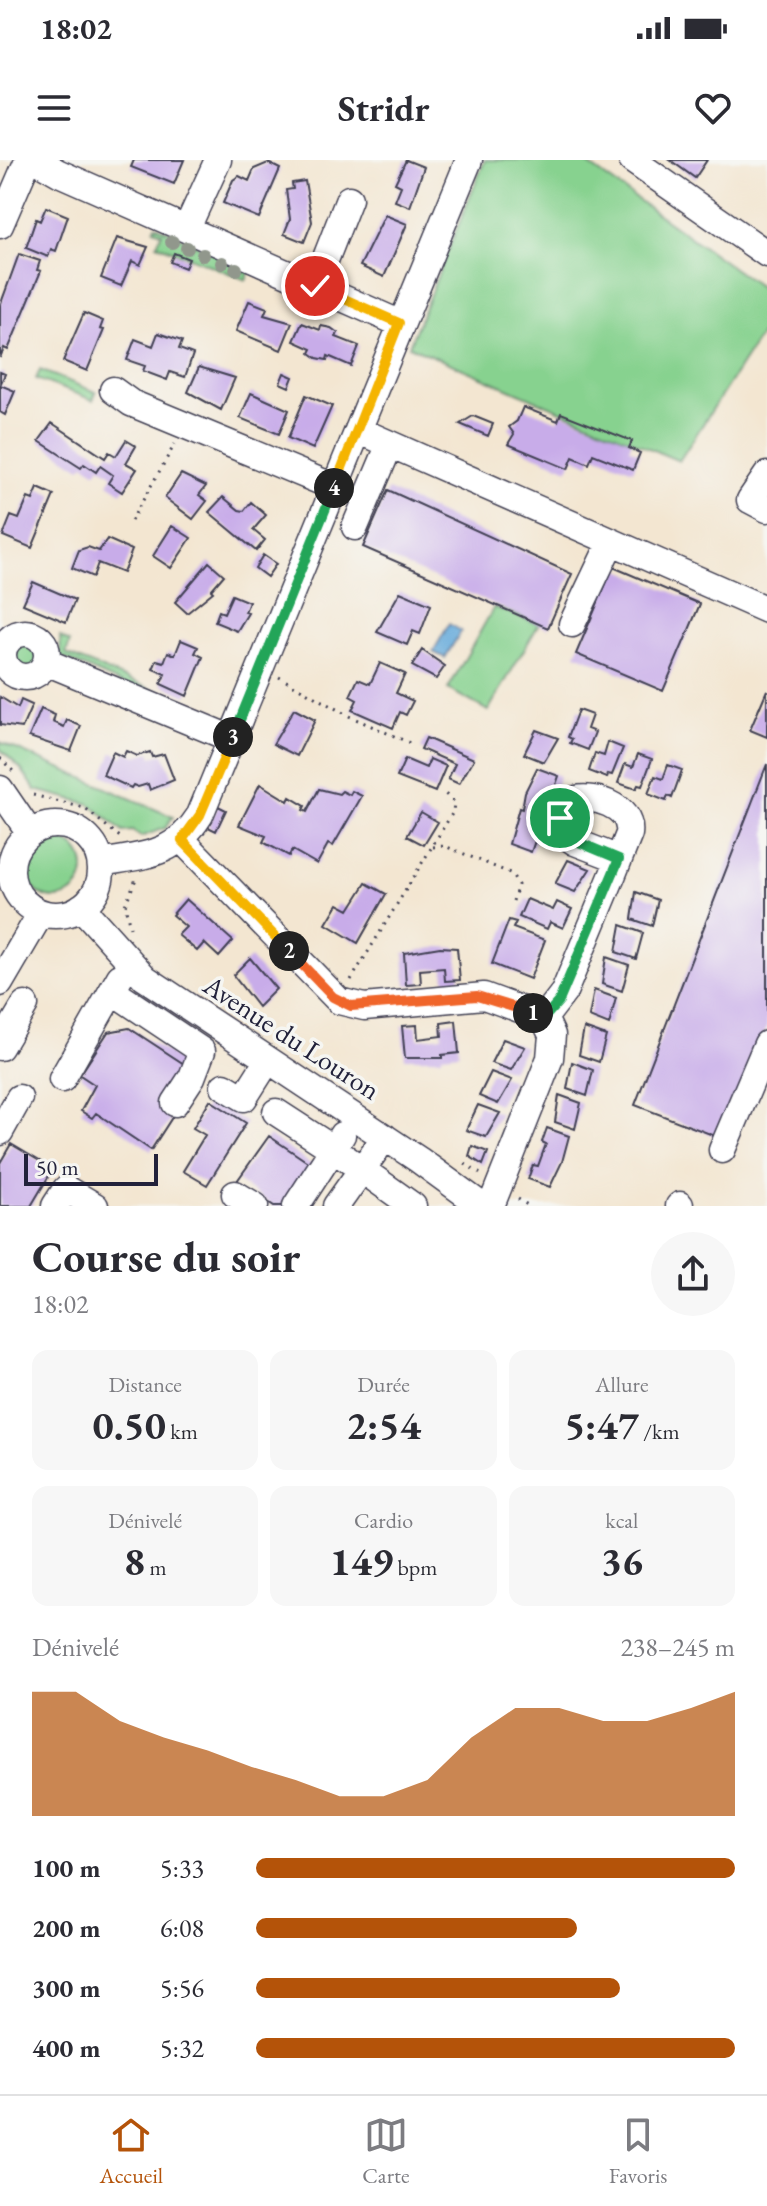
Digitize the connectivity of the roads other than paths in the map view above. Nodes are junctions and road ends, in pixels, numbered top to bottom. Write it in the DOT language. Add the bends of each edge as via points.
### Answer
graph roads {
  1 [pos="28,160"];
  2 [pos="36,160"];
  3 [pos="218,160"];
  4 [pos="469,160"];
  5 [pos="632,160"];
  6 [pos="349,199"];
  7 [pos="0,225"];
  8 [pos="187,228"];
  9 [pos="767,254"];
  10 [pos="315,286"];
  11 [pos="399,323"];
  12 [pos="113,390"];
  13 [pos="358,430"];
  14 [pos="390,444"];
  15 [pos="767,475"];
  16 [pos="334,487"];
  17 [pos="767,509"];
  18 [pos="355,527"];
  19 [pos="611,542"];
  20 [pos="767,610"];
  21 [pos="572,624"];
  22 [pos="2,644"];
  23 [pos="232,739"];
  24 [pos="10,784"];
  25 [pos="30,833"];
  26 [pos="182,840"];
  27 [pos="619,859"];
  28 [pos="101,863"];
  29 [pos="6,877"];
  30 [pos="81,907"];
  31 [pos="41,913"];
  32 [pos="128,963"];
  33 [pos="0,983"];
  34 [pos="112,991"];
  35 [pos="25,1005"];
  36 [pos="544,1018"];
  37 [pos="227,1033"];
  38 [pos="767,1044"];
  39 [pos="0,1047"];
  40 [pos="202,1051"];
  41 [pos="268,1060"];
  42 [pos="62,1079"];
  43 [pos="19,1098"];
  44 [pos="175,1103"];
  45 [pos="355,1117"];
  46 [pos="0,1132"];
  47 [pos="385,1137"];
  48 [pos="333,1149"];
  49 [pos="722,1150"];
  50 [pos="362,1170"];
  51 [pos="491,1200"];
  52 [pos="55,1206"];
  53 [pos="95,1206"];
  54 [pos="296,1206"];
  55 [pos="336,1206"];
  56 [pos="413,1206"];
  1 -- 7 [label="street"];
  2 -- 8 [label="street"];
  3 -- 8 [label="street"];
  4 -- 11 [label="street"];
  5 -- 9 [label="street"];
  6 -- 10 [label="street"];
  8 -- 10 [label="street"];
  10 -- 11 [label="street"];
  11 -- 13 [label="street"];
  12 -- 16 [label="street" via="131,403"];
  13 -- 14 [label="street"];
  13 -- 16 [label="street"];
  14 -- 18 [label="street"];
  14 -- 19 [label="street"];
  15 -- 17 [label="street" via="750,500"];
  16 -- 23 [label="street"];
  19 -- 20 [label="street"];
  19 -- 21 [label="street"];
  22 -- 23 [label="street" via="5,665 16,675 37,673 46,662"];
  23 -- 26 [label="street" via="200,815"];
  24 -- 25 [label="street"];
  25 -- 28 [label="street" via="51,825 74,828 92,842"];
  25 -- 29 [label="street" via="14,852"];
  26 -- 28 [label="street" via="140,857"];
  26 -- 36 [label="street" via="339,1001 364,1007 484,996"];
  27 -- 36 [label="street" via="564,992"];
  28 -- 30 [label="street" via="97,888"];
  29 -- 31 [label="street"];
  30 -- 31 [label="street"];
  30 -- 32 [label="street, Avenue du Louron"];
  31 -- 33 [label="street"];
  32 -- 34 [label="street"];
  32 -- 37 [label="street, Avenue du Louron"];
  34 -- 40 [label="street"];
  34 -- 42 [label="street"];
  35 -- 39 [label="street"];
  36 -- 51 [label="street" via="552,1035 550,1058"];
  37 -- 40 [label="street" via="216,1048"];
  37 -- 41 [label="street, Avenue du Louron"];
  38 -- 49 [label="street"];
  40 -- 44 [label="street"];
  41 -- 45 [label="street, Avenue du Louron"];
  41 -- 48 [label="street" via="252,1102"];
  43 -- 46 [label="street"];
  45 -- 47 [label="street, Avenue du Louron"];
  45 -- 48 [label="street"];
  47 -- 50 [label="street"];
  47 -- 51 [label="street, Avenue du Louron"];
  48 -- 50 [label="street"];
  48 -- 54 [label="street"];
  50 -- 55 [label="street"];
  50 -- 56 [label="street"];
  52 -- 53 [label="street" via="66,1189"];
}
